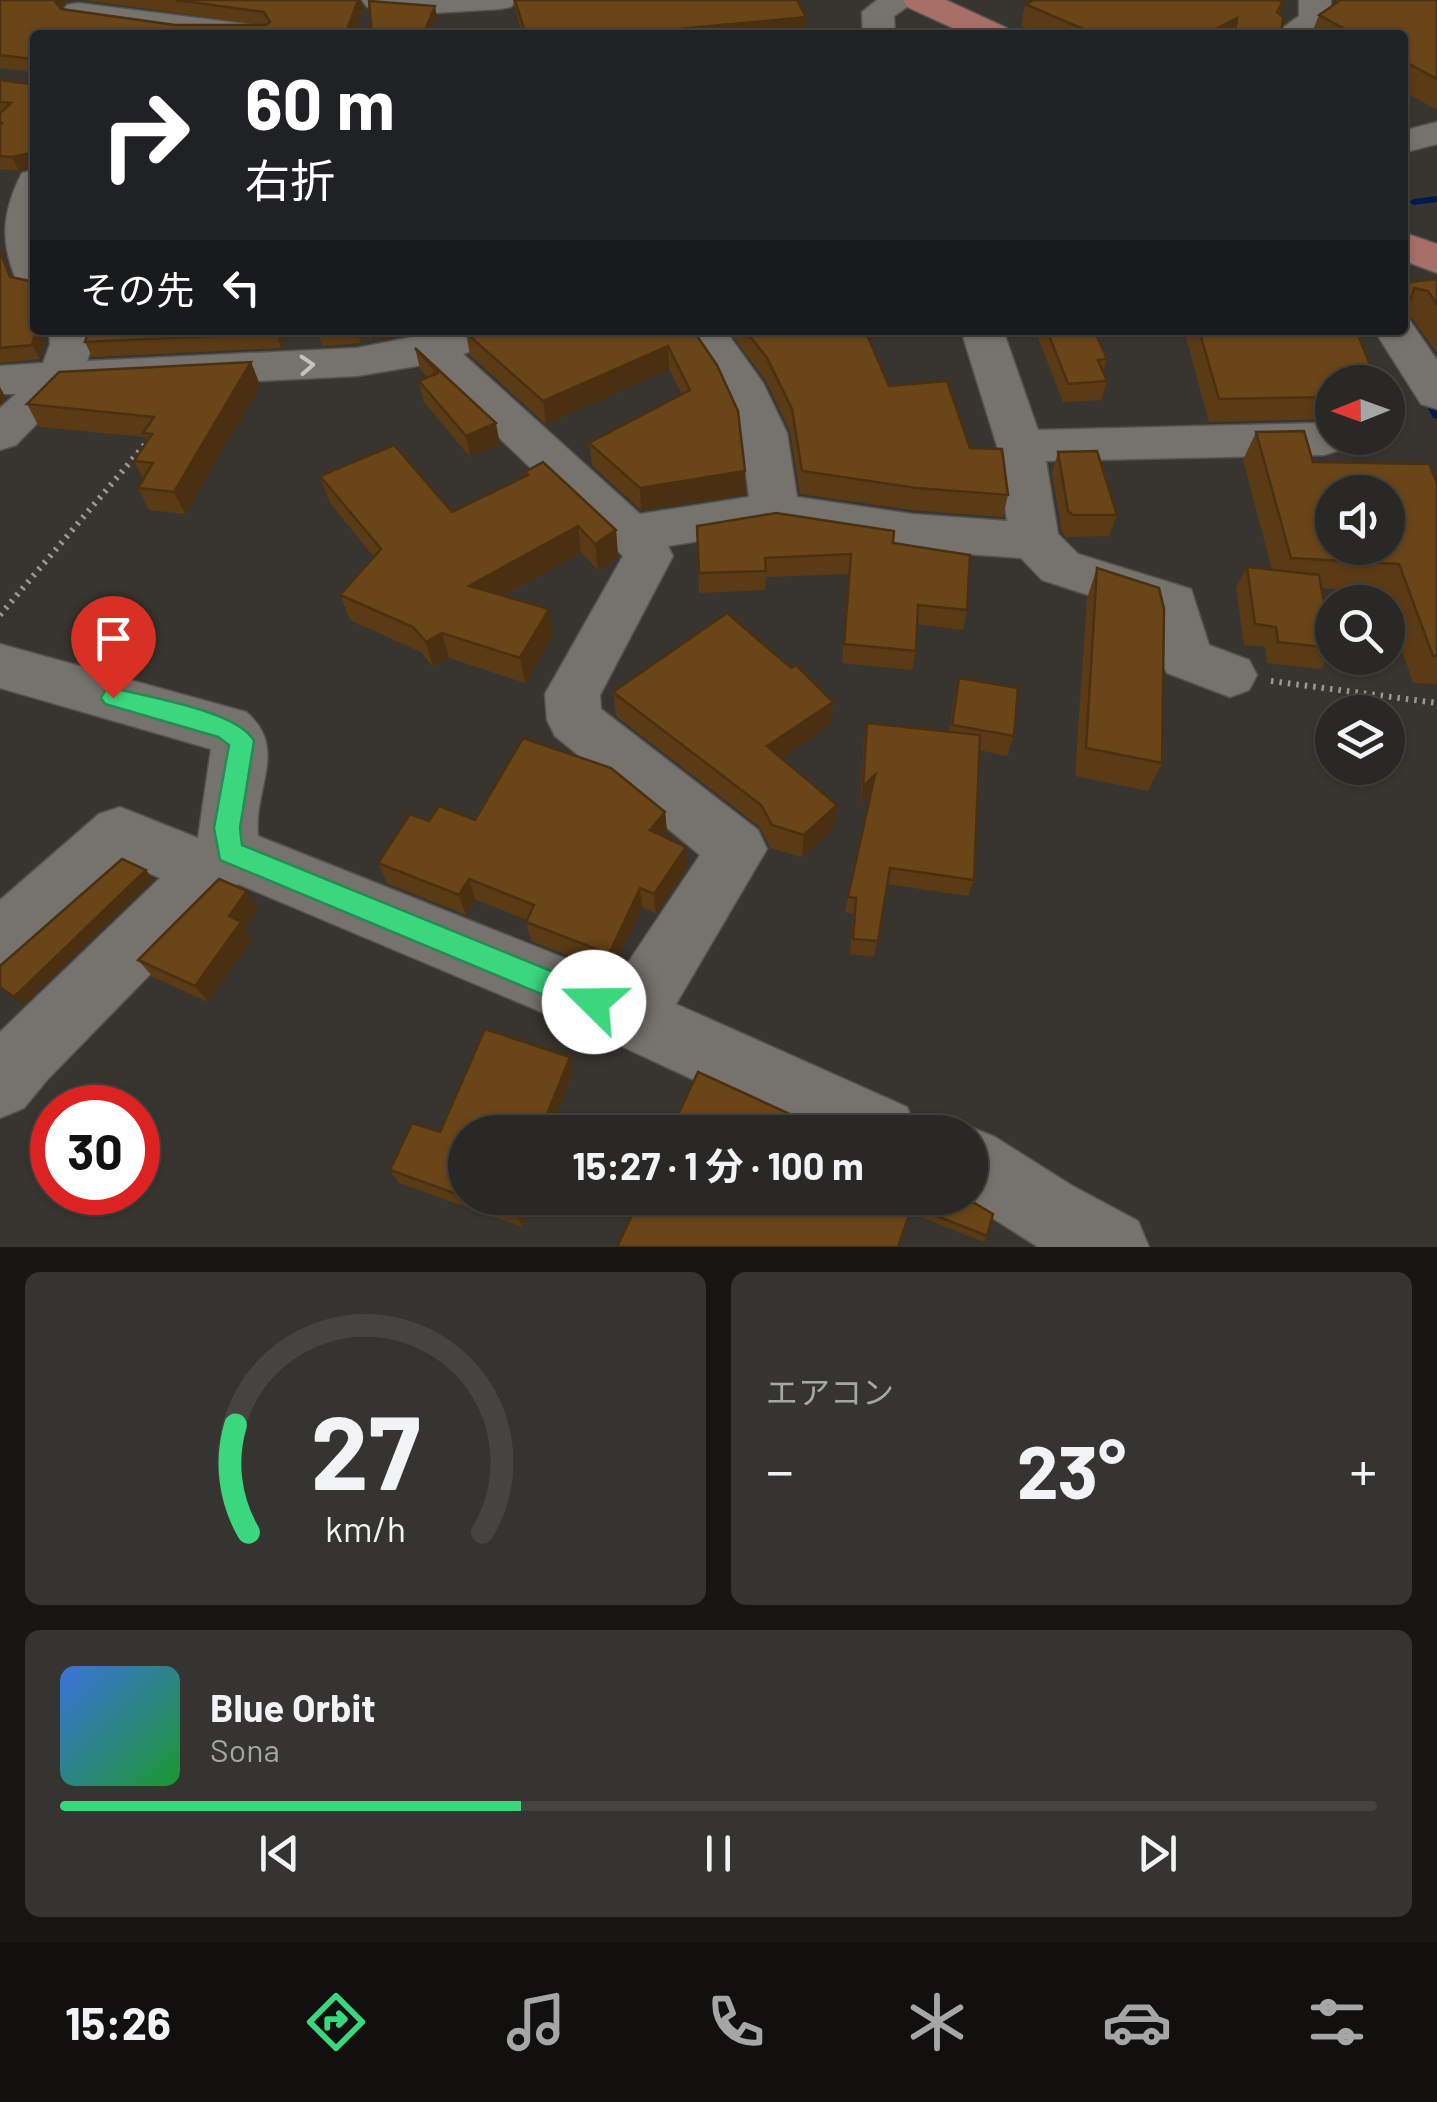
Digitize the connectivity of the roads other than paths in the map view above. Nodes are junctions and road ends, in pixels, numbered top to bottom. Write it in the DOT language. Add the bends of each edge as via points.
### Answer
graph roads {
  1 [pos="378,0"];
  2 [pos="500,0"];
  3 [pos="1315,0"];
  4 [pos="420,3"];
  5 [pos="85,6"];
  6 [pos="892,8"];
  7 [pos="57,30"];
  8 [pos="225,30"];
  9 [pos="398,30"];
  10 [pos="940,30"];
  11 [pos="976,30"];
  12 [pos="1298,30"];
  13 [pos="1437,133"];
  14 [pos="1408,140"];
  15 [pos="30,192"];
  16 [pos="1408,223"];
  17 [pos="1437,236"];
  18 [pos="1408,247"];
  19 [pos="1437,260"];
  20 [pos="30,274"];
  21 [pos="72,335"];
  22 [pos="258,335"];
  23 [pos="706,335"];
  24 [pos="984,335"];
  25 [pos="1398,335"];
  26 [pos="458,337"];
  27 [pos="225,369"];
  28 [pos="61,374"];
  29 [pos="0,380"];
  30 [pos="1437,394"];
  31 [pos="0,434"];
  32 [pos="1315,439"];
  33 [pos="1020,446"];
  34 [pos="775,512"];
  35 [pos="630,534"];
  36 [pos="1034,541"];
  37 [pos="0,666"];
  38 [pos="1230,675"];
  39 [pos="220,862"];
  40 [pos="0,940"];
  41 [pos="631,1017"];
  42 [pos="8,1060"];
  43 [pos="845,1115"];
  44 [pos="988,1174"];
  45 [pos="1112,1247"];
  1 -- 4 [label="street"];
  2 -- 4 [label="street"];
  3 -- 12 [label="street" via="1315,20"];
  4 -- 9 [label="street"];
  5 -- 7 [label="street"];
  5 -- 8 [label="street"];
  6 -- 10 [label="main road"];
  6 -- 11 [label="main road"];
  13 -- 14 [label="street"];
  15 -- 20 [label="street" via="8,238"];
  16 -- 17 [label="main road"];
  18 -- 19 [label="main road"];
  21 -- 28 [label="street"];
  22 -- 27 [label="street"];
  23 -- 34 [label="street" via="741,383 764,433"];
  24 -- 33 [label="street"];
  25 -- 30 [label="street"];
  27 -- 26 [label="street, one-way" via="358,362"];
  26 -- 35 [label="street"];
  27 -- 28 [label="street"];
  28 -- 29 [label="street"];
  28 -- 31 [label="street"];
  32 -- 33 [label="street"];
  33 -- 36 [label="street"];
  34 -- 35 [label="street"];
  34 -- 36 [label="street"];
  35 -- 41 [label="street" via="648,556 572,694 575,720 737,849"];
  36 -- 38 [label="street" via="1060,567 1173,602 1186,658"];
  37 -- 39 [label="street" via="226,728 242,741"];
  39 -- 40 [label="street" via="120,832"];
  39 -- 41 [label="street"];
  39 -- 42 [label="street"];
  41 -- 43 [label="street"];
  44 -- 45 [label="street"];
}
